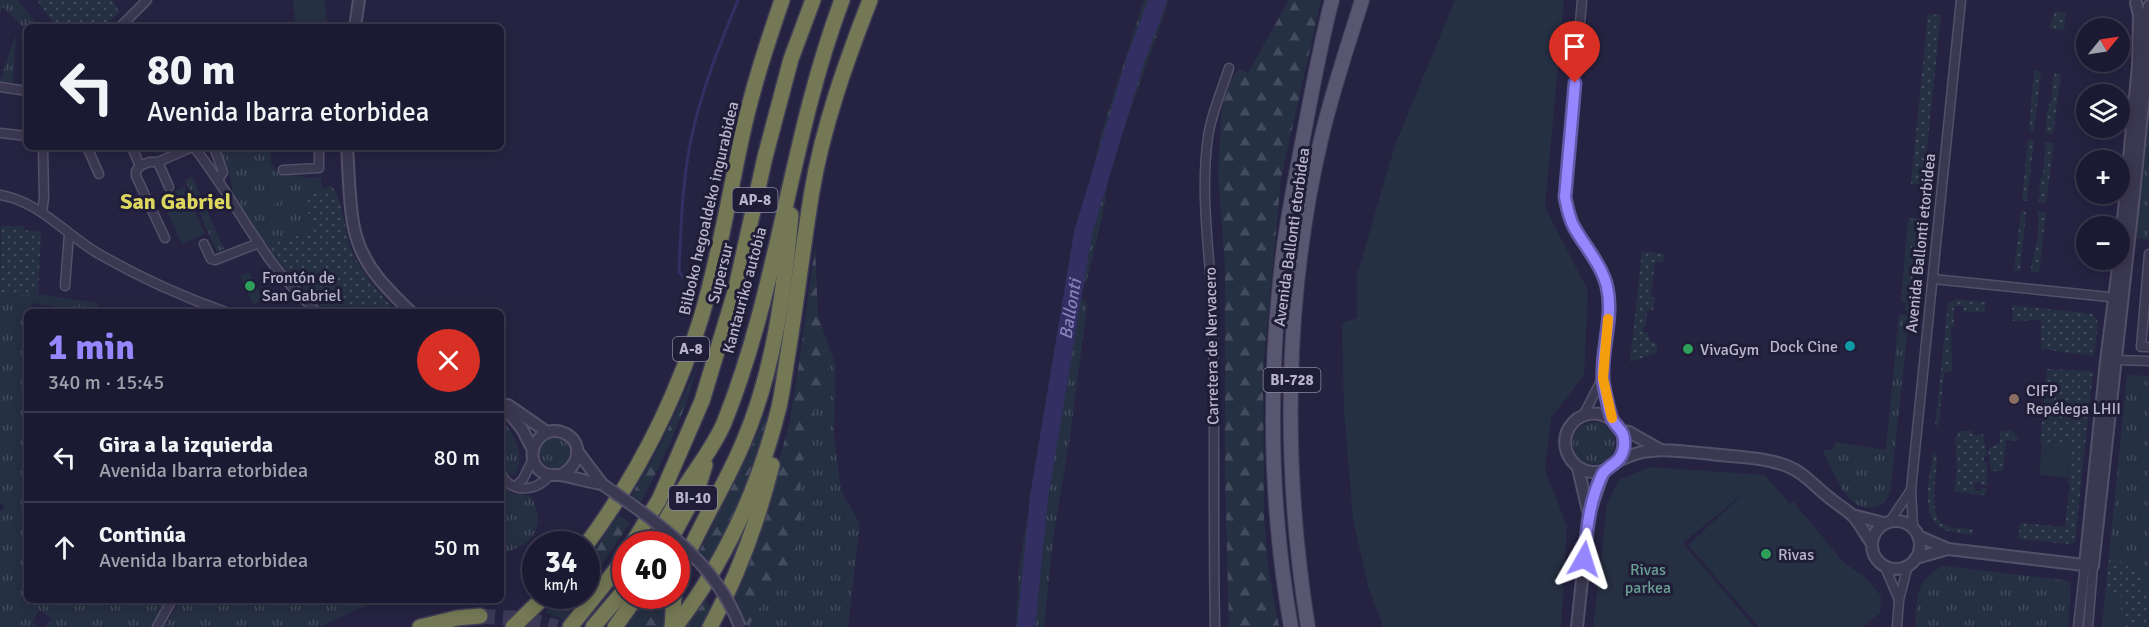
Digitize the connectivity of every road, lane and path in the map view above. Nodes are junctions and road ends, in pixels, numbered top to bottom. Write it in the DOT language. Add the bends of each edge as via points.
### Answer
graph roads {
  1 [pos="147,0"];
  2 [pos="360,0"];
  3 [pos="782,0"];
  4 [pos="813,0"];
  5 [pos="842,0"];
  6 [pos="870,0"];
  7 [pos="1332,0"];
  8 [pos="1362,0"];
  9 [pos="1582,0"];
  10 [pos="1961,0"];
  11 [pos="2136,1"];
  12 [pos="2149,5"];
  13 [pos="123,24"];
  14 [pos="356,24"];
  15 [pos="1229,68"];
  16 [pos="0,87"];
  17 [pos="24,91"];
  18 [pos="0,133"];
  19 [pos="24,136"];
  20 [pos="43,150"];
  21 [pos="88,150"];
  22 [pos="133,150"];
  23 [pos="195,150"];
  24 [pos="215,150"];
  25 [pos="319,150"];
  26 [pos="347,150"];
  27 [pos="175,151"];
  28 [pos="796,155"];
  29 [pos="158,162"];
  30 [pos="140,166"];
  31 [pos="283,170"];
  32 [pos="99,174"];
  33 [pos="218,180"];
  34 [pos="169,187"];
  35 [pos="0,195"];
  36 [pos="42,212"];
  37 [pos="2123,216"];
  38 [pos="69,234"];
  39 [pos="165,238"];
  40 [pos="259,243"];
  41 [pos="204,244"];
  42 [pos="2149,254"];
  43 [pos="2119,270"];
  44 [pos="1933,279"];
  45 [pos="65,286"];
  46 [pos="2119,298"];
  47 [pos="218,309"];
  48 [pos="314,309"];
  49 [pos="408,309"];
  50 [pos="2149,347"];
  51 [pos="2116,360"];
  52 [pos="2149,361"];
  53 [pos="1603,378"];
  54 [pos="504,404"];
  55 [pos="504,406"];
  56 [pos="779,406"];
  57 [pos="1583,416"];
  58 [pos="1612,419"];
  59 [pos="547,432"];
  60 [pos="1622,432"];
  61 [pos="711,448"];
  62 [pos="1662,450"];
  63 [pos="578,452"];
  64 [pos="533,454"];
  65 [pos="1618,461"];
  66 [pos="1578,468"];
  67 [pos="1604,471"];
  68 [pos="555,475"];
  69 [pos="504,478"];
  70 [pos="602,484"];
  71 [pos="516,486"];
  72 [pos="1911,490"];
  73 [pos="1588,514"];
  74 [pos="1852,515"];
  75 [pos="1887,522"];
  76 [pos="596,531"];
  77 [pos="640,531"];
  78 [pos="660,531"];
  79 [pos="675,531"];
  80 [pos="1916,532"];
  81 [pos="1871,542"];
  82 [pos="690,549"];
  83 [pos="1948,549"];
  84 [pos="1912,562"];
  85 [pos="2089,565"];
  86 [pos="1885,567"];
  87 [pos="612,575"];
  88 [pos="1899,600"];
  89 [pos="170,603"];
  90 [pos="612,605"];
  91 [pos="532,609"];
  92 [pos="628,609"];
  93 [pos="674,609"];
  94 [pos="480,616"];
  95 [pos="1897,623"];
  96 [pos="712,624"];
  97 [pos="157,627"];
  98 [pos="420,627"];
  99 [pos="513,627"];
  100 [pos="570,627"];
  101 [pos="593,627"];
  102 [pos="615,627"];
  103 [pos="674,627"];
  104 [pos="740,627"];
  105 [pos="1215,627"];
  106 [pos="1291,627"];
  107 [pos="1308,627"];
  108 [pos="1577,627"];
  109 [pos="2078,627"];
  110 [pos="2088,627"];
  1 -- 13 [label="street"];
  2 -- 14 [label="street"];
  3 -- 76 [label="highway, Bilboko hegoaldeko ingurabidea / A-8" via="748,110 702,318 664,417 634,475"];
  4 -- 77 [label="highway, Supersur / AP-8" via="791,59 735,292 702,401 658,501"];
  5 -- 28 [label="highway, Kantauriko autobia" via="819,65"];
  6 -- 56 [label="highway" via="840,81 815,177"];
  7 -- 106 [label="main road, Avenida Ballonti etorbidea / BI-728" via="1293,193 1278,306 1274,470"];
  8 -- 107 [label="main road, Avenida Ballonti etorbidea / BI-728" via="1322,135 1298,280 1290,429 1298,557"];
  9 -- 53 [label="street" via="1565,197 1574,227 1608,289"];
  10 -- 44 [label="street, Avenida Ballonti etorbidea"];
  11 -- 12 [label="street" via="2145,7"];
  11 -- 37 [label="street" via="2138,66"];
  12 -- 46 [label="street" via="2145,84"];
  15 -- 105 [label="street, Carretera de Nervacero" via="1208,136 1204,198 1213,328"];
  16 -- 17 [label="street"];
  18 -- 19 [label="street"];
  20 -- 36 [label="street"];
  21 -- 32 [label="street"];
  22 -- 30 [label="street"];
  23 -- 33 [label="street"];
  24 -- 33 [label="street" via="223,171"];
  25 -- 31 [label="street" via="319,168"];
  26 -- 49 [label="street" via="356,236 383,285"];
  27 -- 29 [label="street"];
  28 -- 61 [label="highway, Kantauriko autobia" via="760,309 739,381"];
  28 -- 82 [label="highway" via="785,271 759,397 735,460"];
  29 -- 30 [label="street"];
  29 -- 34 [label="street"];
  30 -- 39 [label="street" via="136,176"];
  33 -- 40 [label="street"];
  35 -- 36 [label="street"];
  36 -- 38 [label="street"];
  38 -- 45 [label="street"];
  38 -- 47 [label="street" via="112,261"];
  40 -- 41 [label="street" via="215,261"];
  40 -- 48 [label="street"];
  42 -- 50 [label="street" via="2141,347"];
  43 -- 46 [label="street"];
  44 -- 46 [label="street"];
  44 -- 72 [label="street, Avenida Ballonti etorbidea"];
  46 -- 51 [label="street"];
  46 -- 85 [label="street" via="2105,372"];
  51 -- 52 [label="street"];
  51 -- 85 [label="street"];
  53 -- 57 [label="street"];
  53 -- 58 [label="street"];
  54 -- 59 [label="street"];
  55 -- 64 [label="street" via="522,429"];
  56 -- 96 [label="highway" via="782,422 765,491 741,560"];
  56 -- 103 [label="highway" via="744,513 717,566"];
  57 -- 58 [label="street" via="1603,414"];
  57 -- 66 [label="street" via="1575,420 1566,436 1567,454"];
  58 -- 60 [label="street"];
  59 -- 63 [label="street" via="567,434"];
  59 -- 64 [label="street" via="540,436"];
  60 -- 62 [label="street"];
  60 -- 65 [label="street" via="1624,447"];
  61 -- 78 [label="highway"];
  61 -- 79 [label="highway, BI-10" via="697,491"];
  62 -- 65 [label="street"];
  62 -- 74 [label="street" via="1787,466 1807,477"];
  63 -- 68 [label="street" via="575,464 566,473"];
  63 -- 70 [label="street"];
  64 -- 68 [label="street" via="539,469"];
  64 -- 71 [label="street"];
  65 -- 67 [label="street"];
  66 -- 67 [label="street"];
  66 -- 73 [label="street"];
  67 -- 73 [label="street"];
  68 -- 70 [label="street"];
  68 -- 71 [label="street" via="523,490"];
  69 -- 71 [label="street"];
  70 -- 104 [label="street, bridge" via="664,528 692,554 728,601"];
  72 -- 75 [label="street, Avenida Ballonti etorbidea"];
  72 -- 80 [label="street, Avenida Ballonti etorbidea"];
  73 -- 108 [label="street"];
  74 -- 75 [label="street"];
  74 -- 81 [label="street"];
  75 -- 80 [label="street" via="1906,523"];
  75 -- 81 [label="street" via="1875,531"];
  80 -- 83 [label="street"];
  80 -- 84 [label="street" via="1919,551"];
  81 -- 86 [label="street" via="1874,557"];
  83 -- 84 [label="street"];
  83 -- 85 [label="street"];
  84 -- 86 [label="street" via="1901,568"];
  84 -- 88 [label="street"];
  85 -- 109 [label="street"];
  85 -- 110 [label="street"];
  86 -- 88 [label="street"];
  87 -- 100 [label="highway"];
  88 -- 95 [label="street"];
  89 -- 97 [label="street"];
  90 -- 101 [label="highway"];
  91 -- 99 [label="highway"];
  92 -- 102 [label="highway"];
  93 -- 103 [label="highway"];
  94 -- 98 [label="highway"];
}
